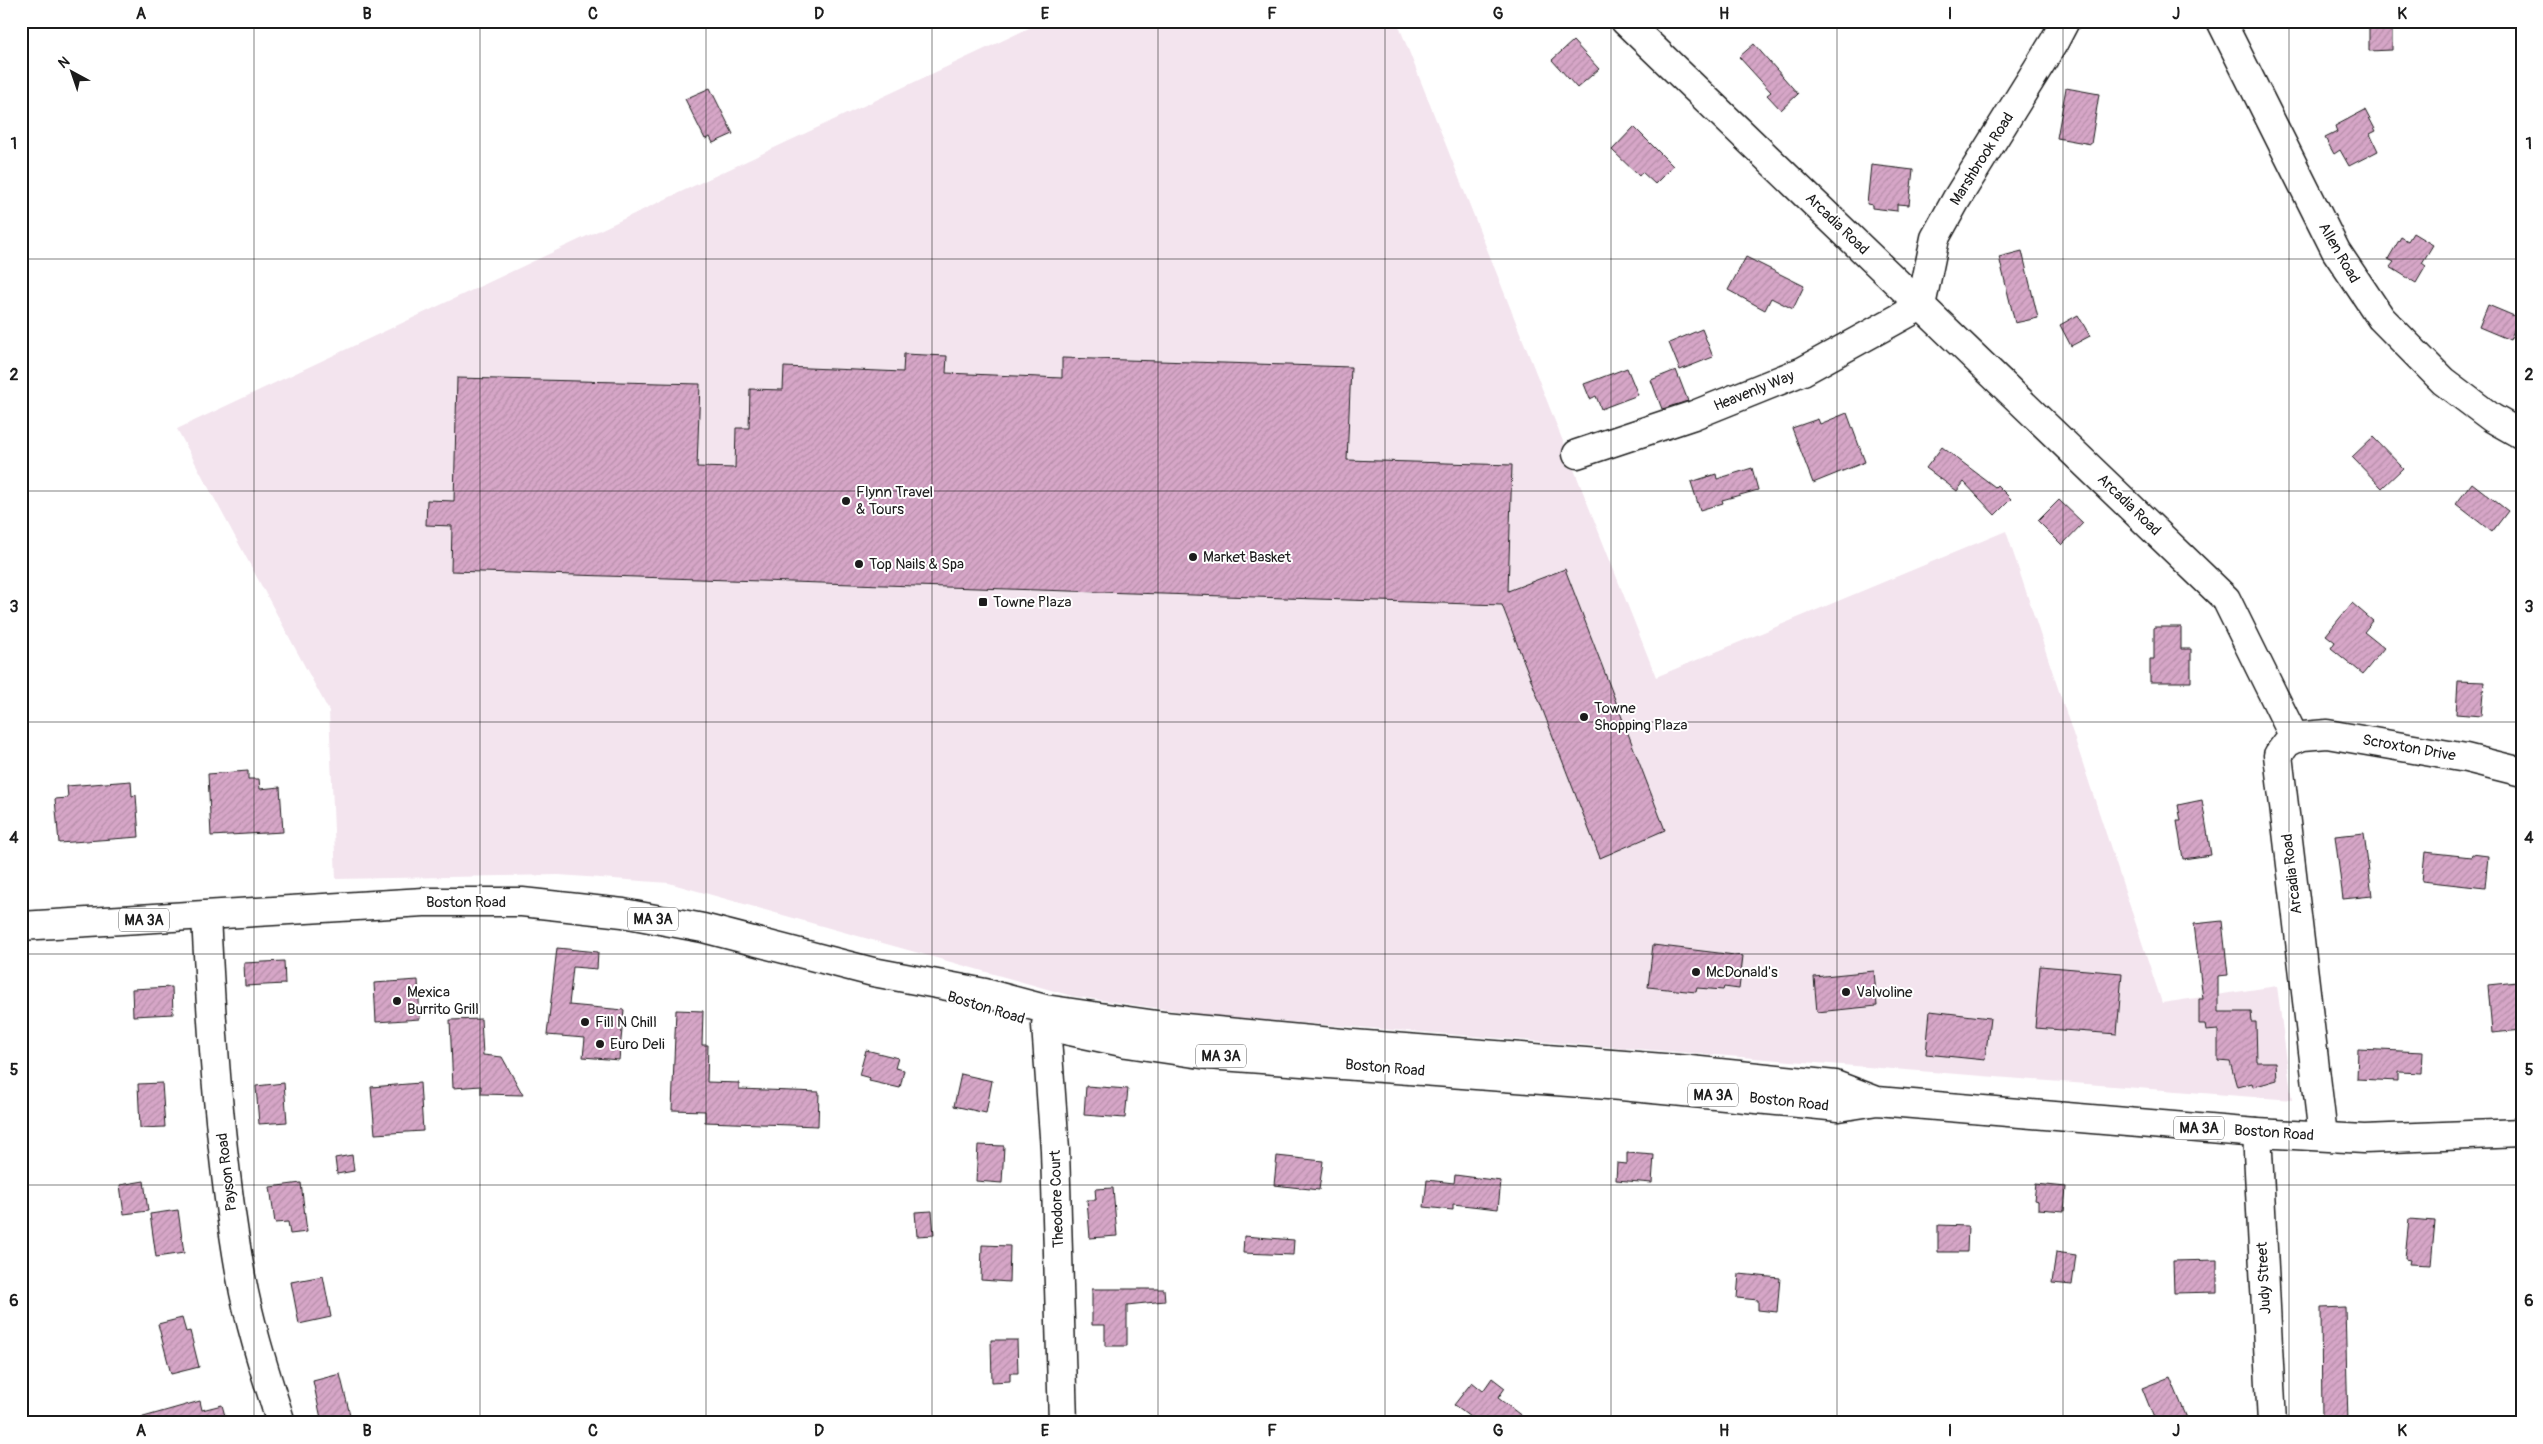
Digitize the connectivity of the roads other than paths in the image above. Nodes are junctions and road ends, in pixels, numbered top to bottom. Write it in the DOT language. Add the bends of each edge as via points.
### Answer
graph roads {
  1 [pos="1624,21"];
  2 [pos="2065,21"];
  3 [pos="2221,21"];
  4 [pos="1921,306"];
  5 [pos="2522,435"];
  6 [pos="1577,454"];
  7 [pos="2295,739"];
  8 [pos="2522,772"];
  9 [pos="206,916"];
  10 [pos="21,926"];
  11 [pos="903,978"];
  12 [pos="1046,1025"];
  13 [pos="1877,1101"];
  14 [pos="2257,1132"];
  15 [pos="2522,1133"];
  16 [pos="2323,1136"];
  17 [pos="281,1423"];
  18 [pos="1064,1423"];
  19 [pos="2272,1423"];
  1 -- 4 [label="street, Arcadia Road"];
  2 -- 4 [label="street, Marshbrook Road" via="1935,238"];
  3 -- 5 [label="street, Allen Road" via="2336,251 2381,318 2450,387"];
  4 -- 6 [label="street, Heavenly Way" via="1803,371 1694,415"];
  4 -- 7 [label="street, Arcadia Road" via="2226,598"];
  7 -- 8 [label="street, Scroxton Drive" via="2328,734 2466,758"];
  7 -- 16 [label="street, Arcadia Road" via="2278,755"];
  9 -- 10 [label="street, Boston Road / MA 3A"];
  9 -- 11 [label="street, Boston Road / MA 3A" via="424,902 522,902 616,912 703,928"];
  9 -- 17 [label="street, Payson Road" via="212,1028 231,1211 257,1345"];
  11 -- 12 [label="street, Boston Road / MA 3A" via="962,1002"];
  11 -- 13 [label="street, Boston Road / MA 3A" via="1045,1009 1164,1026 1835,1085"];
  12 -- 13 [label="street, Boston Road / MA 3A" via="1128,1043 1208,1055 1621,1086 1839,1107"];
  12 -- 18 [label="street, Theodore Court" via="1056,1178"];
  13 -- 14 [label="street, Boston Road / MA 3A"];
  14 -- 16 [label="street, Boston Road / MA 3A"];
  14 -- 19 [label="street, Judy Street"];
  15 -- 16 [label="street, Boston Road / MA 3A" via="2396,1139"];
}
